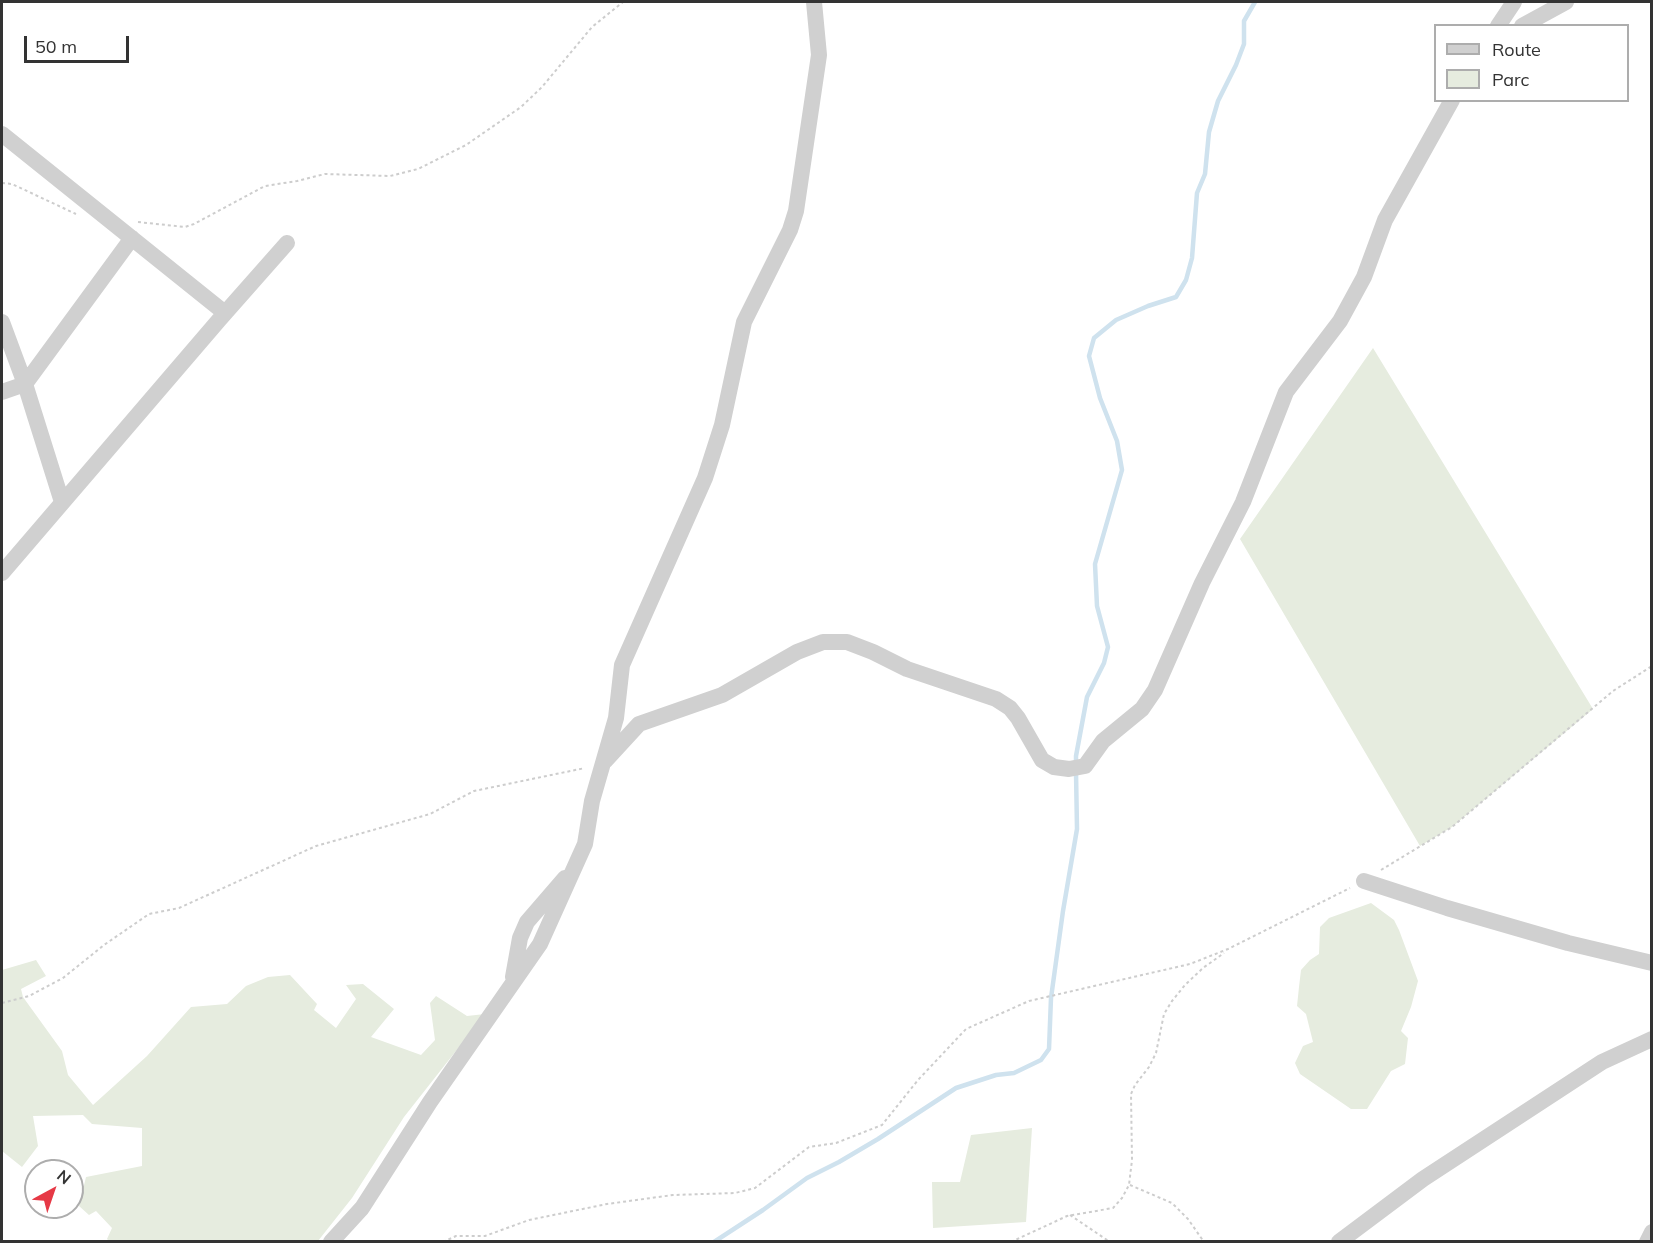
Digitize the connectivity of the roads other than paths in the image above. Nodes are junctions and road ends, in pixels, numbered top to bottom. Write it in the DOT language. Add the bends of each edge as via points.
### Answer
graph roads {
  1 [pos="814,2"];
  2 [pos="1514,2"];
  3 [pos="1566,2"];
  4 [pos="1499,24"];
  5 [pos="1526,24"];
  6 [pos="1451,102"];
  7 [pos="2,134"];
  8 [pos="131,230"];
  9 [pos="287,243"];
  10 [pos="225,313"];
  11 [pos="2,322"];
  12 [pos="25,384"];
  13 [pos="2,392"];
  14 [pos="62,502"];
  15 [pos="2,573"];
  16 [pos="603,764"];
  17 [pos="1364,881"];
  18 [pos="1652,963"];
  19 [pos="1652,1039"];
  20 [pos="1652,1232"];
  21 [pos="331,1242"];
  22 [pos="1339,1242"];
  23 [pos="1647,1242"];
  1 -- 16 [label="street" via="819,55 796,211 744,322 722,425 705,478 622,664 616,718"];
  2 -- 4 [label="street"];
  3 -- 5 [label="street"];
  6 -- 16 [label="street" via="1385,220 1364,277 1340,321 1286,392 1243,502 1155,690 1142,709 1103,741 1085,766 1069,769 1042,760 1018,718 996,699 906,669 847,642 823,642 797,652 722,695 639,724"];
  7 -- 8 [label="street"];
  8 -- 10 [label="street"];
  8 -- 12 [label="street"];
  9 -- 10 [label="street"];
  10 -- 14 [label="street"];
  11 -- 12 [label="street"];
  12 -- 13 [label="street"];
  12 -- 14 [label="street"];
  14 -- 15 [label="street"];
  16 -- 21 [label="street" via="585,844 540,944 362,1208"];
  17 -- 18 [label="street" via="1557,940"];
  19 -- 22 [label="street" via="1602,1062 1422,1179"];
  20 -- 23 [label="street"];
}
